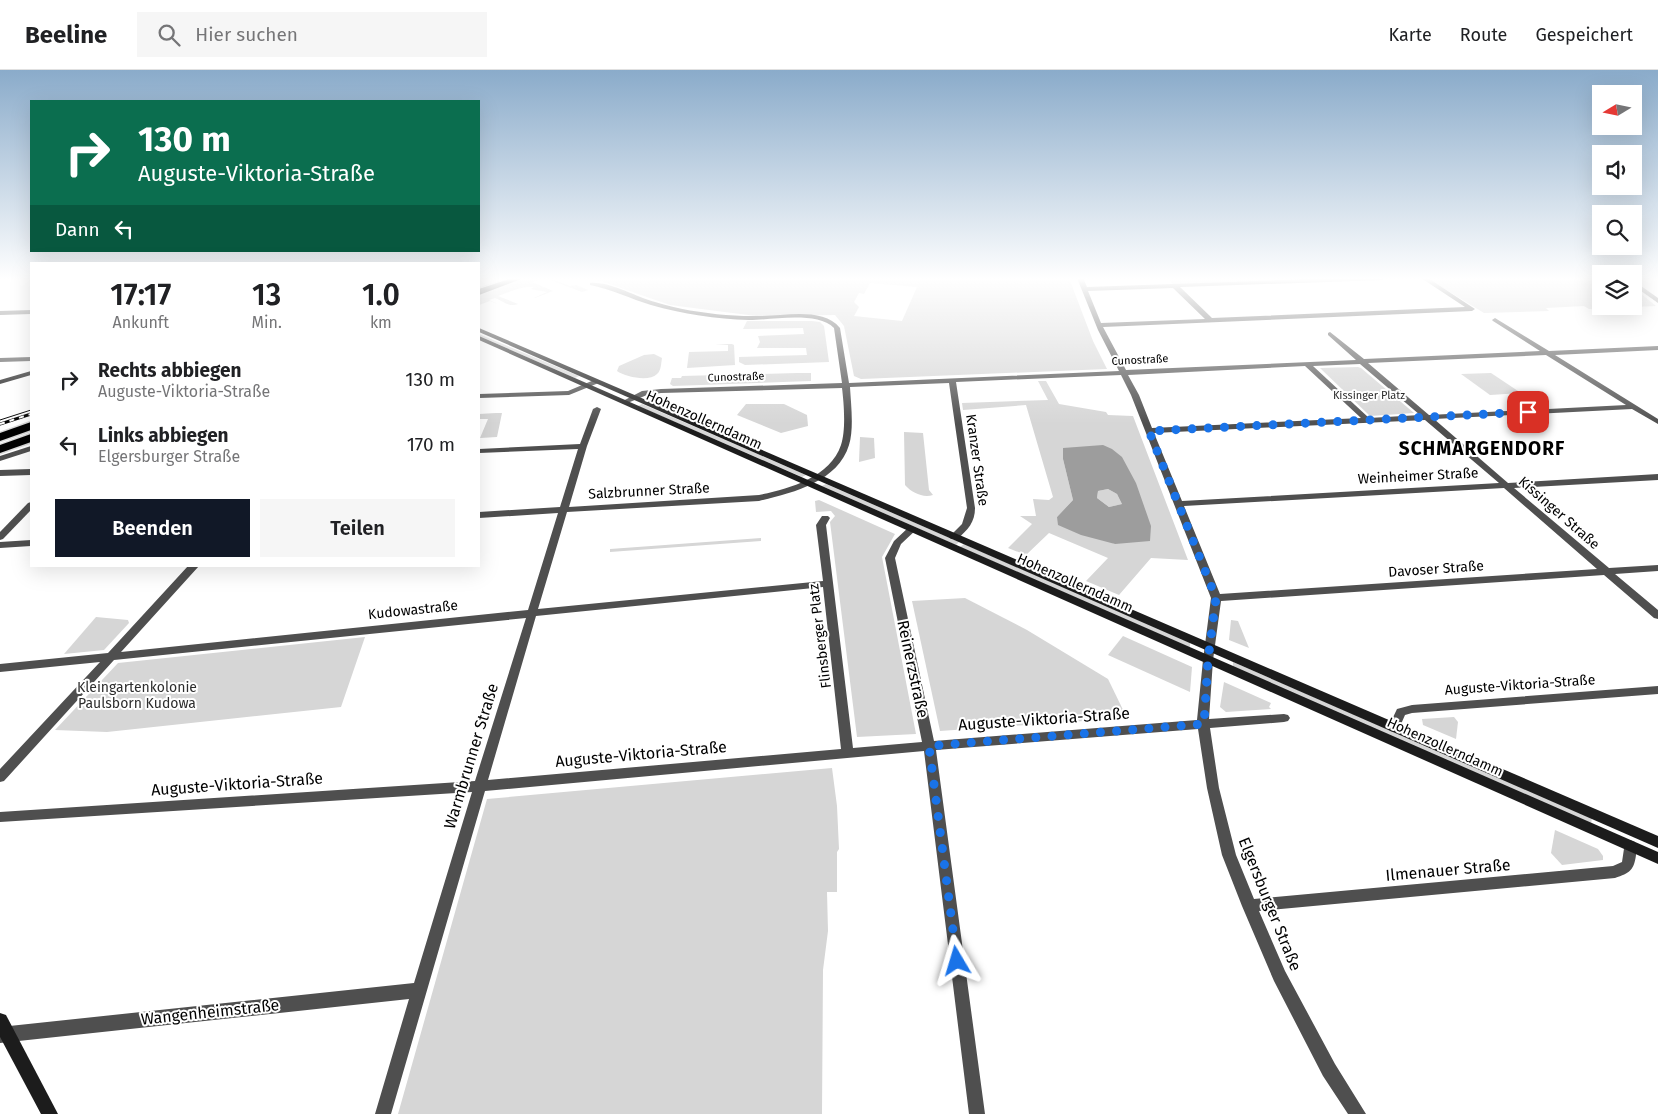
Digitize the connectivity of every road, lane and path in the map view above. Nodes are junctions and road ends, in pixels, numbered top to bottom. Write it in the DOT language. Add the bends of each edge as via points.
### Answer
graph roads {
  1 [pos="836,327"];
  2 [pos="1100,327"];
  3 [pos="1506,327"];
  4 [pos="480,330"];
  5 [pos="1330,334"];
  6 [pos="480,338"];
  7 [pos="1658,348"];
  8 [pos="1548,353"];
  9 [pos="30,359"];
  10 [pos="0,360"];
  11 [pos="1362,362"];
  12 [pos="1307,364"];
  13 [pos="1122,372"];
  14 [pos="30,373"];
  15 [pos="952,380"];
  16 [pos="0,382"];
  17 [pos="598,382"];
  18 [pos="847,385"];
  19 [pos="588,386"];
  20 [pos="480,396"];
  21 [pos="634,398"];
  22 [pos="625,402"];
  23 [pos="1633,407"];
  24 [pos="597,409"];
  25 [pos="1426,417"];
  26 [pos="1366,420"];
  27 [pos="1658,422"];
  28 [pos="30,426"];
  29 [pos="1149,431"];
  30 [pos="30,432"];
  31 [pos="0,437"];
  32 [pos="30,438"];
  33 [pos="0,442"];
  34 [pos="30,443"];
  35 [pos="584,446"];
  36 [pos="30,448"];
  37 [pos="0,449"];
  38 [pos="480,451"];
  39 [pos="0,454"];
  40 [pos="0,459"];
  41 [pos="30,472"];
  42 [pos="0,473"];
  43 [pos="816,477"];
  44 [pos="1658,477"];
  45 [pos="807,482"];
  46 [pos="1505,485"];
  47 [pos="1179,504"];
  48 [pos="30,507"];
  49 [pos="564,510"];
  50 [pos="480,515"];
  51 [pos="825,518"];
  52 [pos="912,529"];
  53 [pos="0,537"];
  54 [pos="954,537"];
  55 [pos="30,543"];
  56 [pos="0,545"];
  57 [pos="193,567"];
  58 [pos="1658,568"];
  59 [pos="1606,572"];
  60 [pos="829,583"];
  61 [pos="1216,598"];
  62 [pos="533,613"];
  63 [pos="1658,616"];
  64 [pos="1210,648"];
  65 [pos="110,656"];
  66 [pos="1208,660"];
  67 [pos="0,668"];
  68 [pos="1658,690"];
  69 [pos="1284,718"];
  70 [pos="1204,724"];
  71 [pos="1394,728"];
  72 [pos="929,746"];
  73 [pos="848,752"];
  74 [pos="0,777"];
  75 [pos="480,786"];
  76 [pos="0,817"];
  77 [pos="1658,842"];
  78 [pos="1630,846"];
  79 [pos="1658,858"];
  80 [pos="1249,906"];
  81 [pos="420,990"];
  82 [pos="2,1030"];
  83 [pos="50,1114"];
  84 [pos="383,1114"];
  85 [pos="976,1114"];
  86 [pos="1358,1114"];
  1 -- 18 [label="street, Salzbrunner Straße"];
  2 -- 13 [label="street"];
  3 -- 8 [label="street"];
  4 -- 17 [label="main road, Hohenzollerndamm"];
  5 -- 11 [label="street, Kissinger Straße"];
  6 -- 19 [label="main road, Hohenzollerndamm"];
  7 -- 8 [label="street, Cunostraße"];
  8 -- 11 [label="street, Cunostraße"];
  8 -- 23 [label="street"];
  9 -- 10 [label="street"];
  11 -- 12 [label="street, Cunostraße"];
  11 -- 25 [label="street, Kissinger Straße"];
  12 -- 13 [label="street, Cunostraße"];
  12 -- 26 [label="street"];
  13 -- 15 [label="street, Cunostraße"];
  13 -- 29 [label="street"];
  14 -- 16 [label="main road"];
  15 -- 18 [label="street, Cunostraße"];
  15 -- 54 [label="street, Kranzer Straße" via="971,508 971,518"];
  17 -- 19 [label="street"];
  17 -- 21 [label="main road, Hohenzollerndamm"];
  18 -- 21 [label="street, Cunostraße" via="661,391"];
  18 -- 43 [label="street, Salzbrunner Straße" via="847,438 844,447 832,467"];
  19 -- 20 [label="street" via="569,394"];
  19 -- 22 [label="main road, Hohenzollerndamm"];
  21 -- 22 [label="street, Cunostraße"];
  21 -- 43 [label="main road, Hohenzollerndamm"];
  22 -- 45 [label="main road, Hohenzollerndamm"];
  23 -- 25 [label="street"];
  23 -- 27 [label="street"];
  24 -- 35 [label="street, Warmbrunner Straße"];
  25 -- 26 [label="street"];
  25 -- 46 [label="street, Kissinger Straße"];
  26 -- 29 [label="street"];
  28 -- 31 [label="highway"];
  29 -- 47 [label="street"];
  30 -- 33 [label="highway"];
  32 -- 37 [label="highway"];
  34 -- 39 [label="highway"];
  35 -- 38 [label="street"];
  35 -- 49 [label="street, Warmbrunner Straße"];
  36 -- 40 [label="street"];
  41 -- 42 [label="street"];
  43 -- 45 [label="street, Salzbrunner Straße"];
  43 -- 54 [label="main road, Hohenzollerndamm"];
  44 -- 46 [label="street, Weinheimer Straße"];
  45 -- 49 [label="street, Salzbrunner Straße" via="759,498"];
  45 -- 52 [label="main road, Hohenzollerndamm"];
  46 -- 47 [label="street, Weinheimer Straße"];
  46 -- 59 [label="street, Kissinger Straße"];
  47 -- 61 [label="street"];
  48 -- 53 [label="street"];
  49 -- 50 [label="street, Salzbrunner Straße"];
  49 -- 62 [label="street, Warmbrunner Straße"];
  51 -- 60 [label="street, Flinsberger Platz" via="821,525"];
  52 -- 66 [label="main road, Hohenzollerndamm"];
  52 -- 72 [label="street, Reinerzstraße" via="897,543 890,558"];
  54 -- 64 [label="main road, Hohenzollerndamm"];
  55 -- 56 [label="street"];
  57 -- 65 [label="street"];
  58 -- 59 [label="street, Davoser Straße"];
  59 -- 61 [label="street, Davoser Straße"];
  59 -- 63 [label="street, Kissinger Straße"];
  60 -- 62 [label="street, Kudowastraße"];
  60 -- 73 [label="street, Flinsberger Platz"];
  61 -- 64 [label="street, Elgersburger Straße"];
  62 -- 65 [label="street, Kudowastraße"];
  62 -- 75 [label="street, Warmbrunner Straße"];
  64 -- 66 [label="street, Elgersburger Straße"];
  64 -- 71 [label="main road, Hohenzollerndamm"];
  65 -- 67 [label="street, Kudowastraße"];
  65 -- 74 [label="street"];
  66 -- 70 [label="street, Elgersburger Straße"];
  66 -- 78 [label="main road, Hohenzollerndamm"];
  68 -- 71 [label="street, Auguste-Viktoria-Straße" via="1412,709 1402,712"];
  69 -- 70 [label="street, Auguste-Viktoria-Straße"];
  70 -- 72 [label="street, Auguste-Viktoria-Straße"];
  70 -- 80 [label="street, Elgersburger Straße" via="1213,788 1229,855"];
  71 -- 77 [label="main road, Hohenzollerndamm"];
  72 -- 73 [label="street, Auguste-Viktoria-Straße"];
  72 -- 85 [label="street, Reinerzstraße"];
  73 -- 75 [label="street, Auguste-Viktoria-Straße"];
  75 -- 76 [label="street, Auguste-Viktoria-Straße"];
  75 -- 81 [label="street, Warmbrunner Straße"];
  78 -- 79 [label="main road, Hohenzollerndamm"];
  78 -- 80 [label="street, Ilmenauer Straße" via="1628,865 1615,872"];
  80 -- 86 [label="street, Elgersburger Straße" via="1279,976 1329,1070"];
  81 -- 82 [label="street, Wangenheimstraße"];
  81 -- 84 [label="street, Warmbrunner Straße"];
  82 -- 83 [label="main road"];
}
